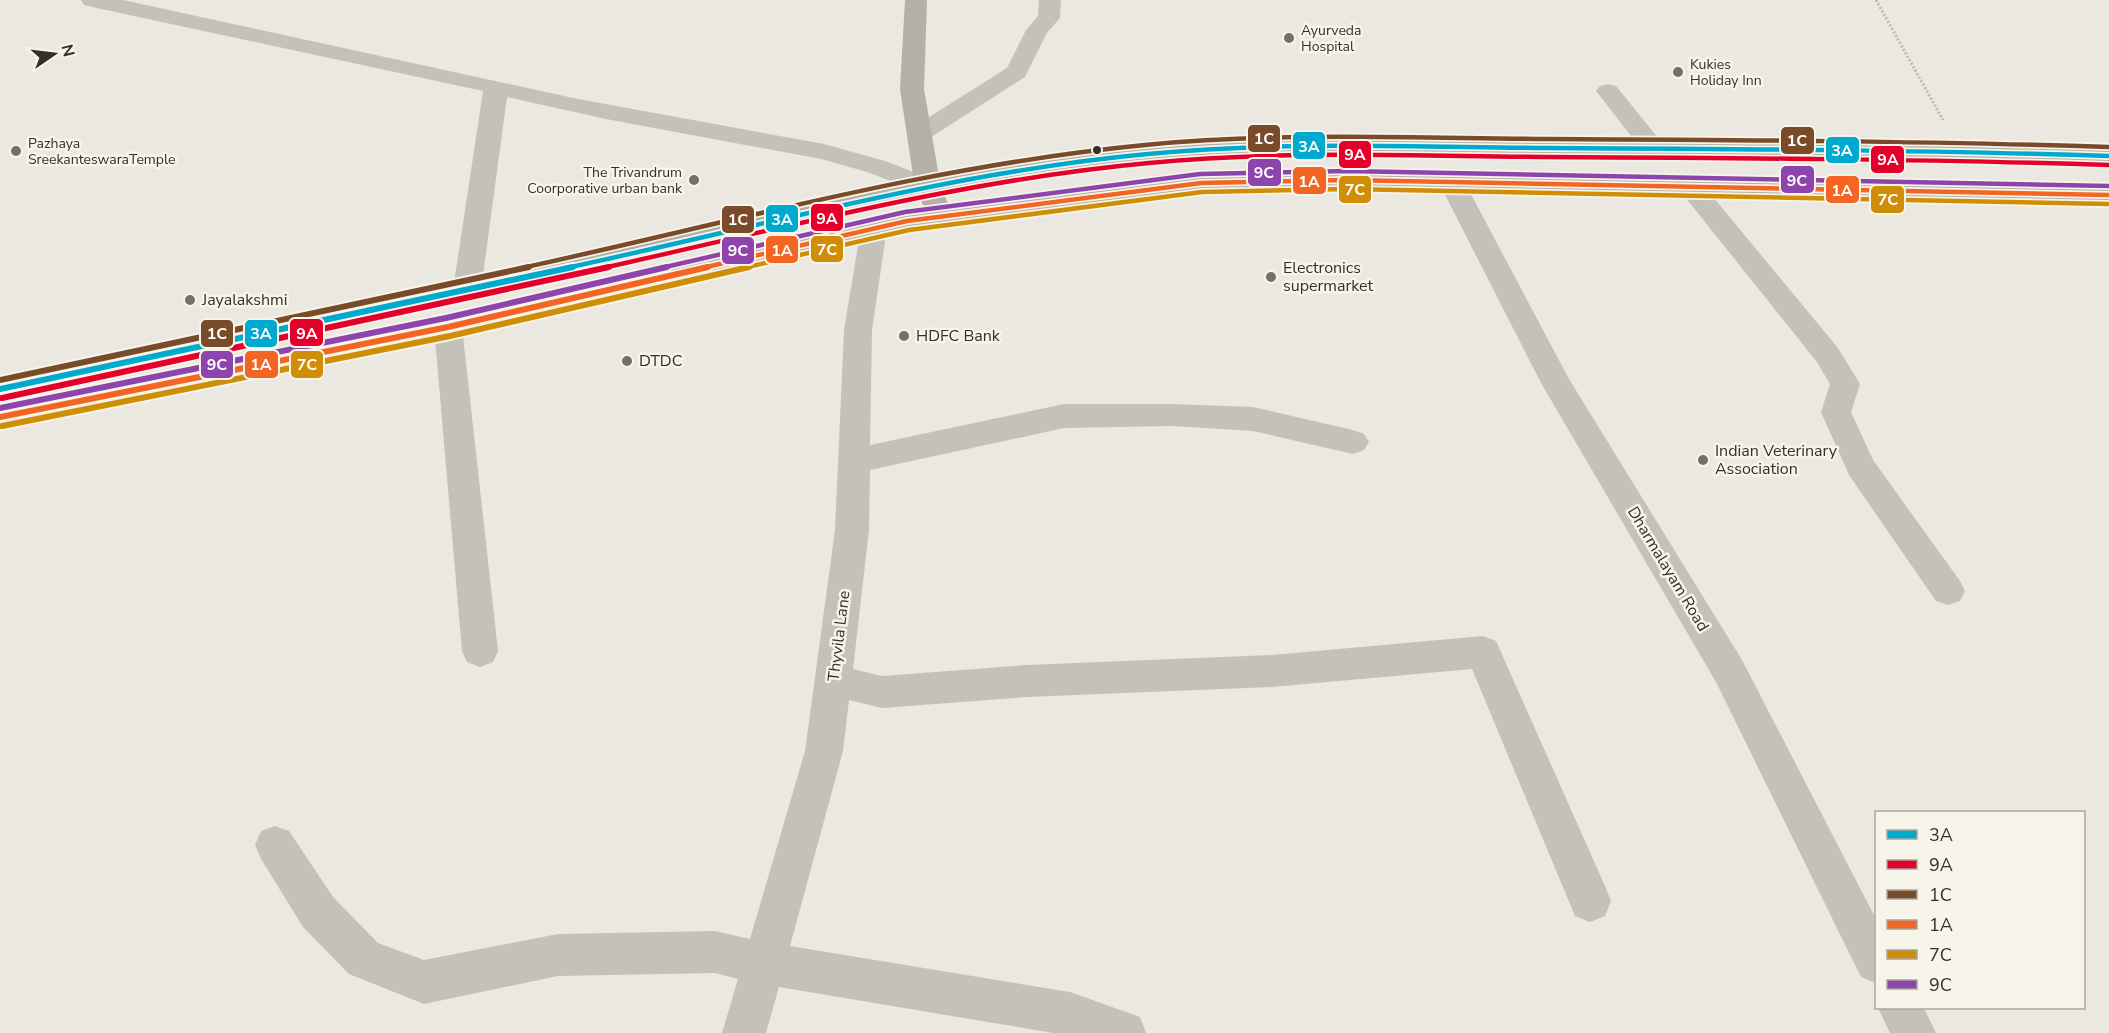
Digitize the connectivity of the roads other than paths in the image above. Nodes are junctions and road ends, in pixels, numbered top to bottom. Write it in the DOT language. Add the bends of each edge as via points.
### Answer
graph roads {
  1 [pos="92,0"];
  2 [pos="915,0"];
  3 [pos="1050,0"];
  4 [pos="496,87"];
  5 [pos="1608,91"];
  6 [pos="919,134"];
  7 [pos="1654,148"];
  8 [pos="2109,156"];
  9 [pos="1451,181"];
  10 [pos="1690,186"];
  11 [pos="928,187"];
  12 [pos="2109,195"];
  13 [pos="942,217"];
  14 [pos="874,228"];
  15 [pos="467,290"];
  16 [pos="448,327"];
  17 [pos="0,389"];
  18 [pos="0,417"];
  19 [pos="1353,442"];
  20 [pos="854,461"];
  21 [pos="1948,591"];
  22 [pos="480,651"];
  23 [pos="833,680"];
  24 [pos="275,845"];
  25 [pos="1590,901"];
  26 [pos="1875,960"];
  27 [pos="763,963"];
  28 [pos="1901,1009"];
  29 [pos="744,1033"];
  30 [pos="1124,1033"];
  31 [pos="1914,1033"];
  1 -- 4 [label="street" via="195,13"];
  2 -- 6 [label="main road" via="912,89"];
  3 -- 6 [label="street" via="1049,18 1037,30 1017,72"];
  4 -- 11 [label="street" via="562,104 803,146 885,167"];
  4 -- 15 [label="street"];
  5 -- 7 [label="street"];
  6 -- 11 [label="main road"];
  7 -- 8 [label="main road"];
  7 -- 11 [label="main road" via="1219,148 1093,160"];
  9 -- 10 [label="main road"];
  9 -- 13 [label="main road" via="1201,183"];
  9 -- 26 [label="street, Dharmalayam Road" via="1556,383 1729,671"];
  10 -- 12 [label="main road"];
  10 -- 21 [label="street" via="1828,356 1845,384 1836,412 1860,466"];
  11 -- 13 [label="main road"];
  11 -- 15 [label="main road"];
  13 -- 14 [label="main road"];
  14 -- 16 [label="main road"];
  14 -- 20 [label="street, Thyvila Lane" via="858,330"];
  15 -- 17 [label="main road"];
  16 -- 18 [label="main road"];
  16 -- 22 [label="street"];
  19 -- 20 [label="street" via="1253,419 1064,416"];
  20 -- 23 [label="street, Thyvila Lane" via="852,530"];
  23 -- 25 [label="street" via="882,692 1027,681 1272,671 1483,652"];
  23 -- 27 [label="street, Thyvila Lane" via="824,751"];
  24 -- 27 [label="street" via="318,912 364,959 424,982 558,955 715,952"];
  27 -- 29 [label="street, Thyvila Lane"];
  27 -- 30 [label="street" via="1070,1014"];
  28 -- 31 [label="street"];
}
